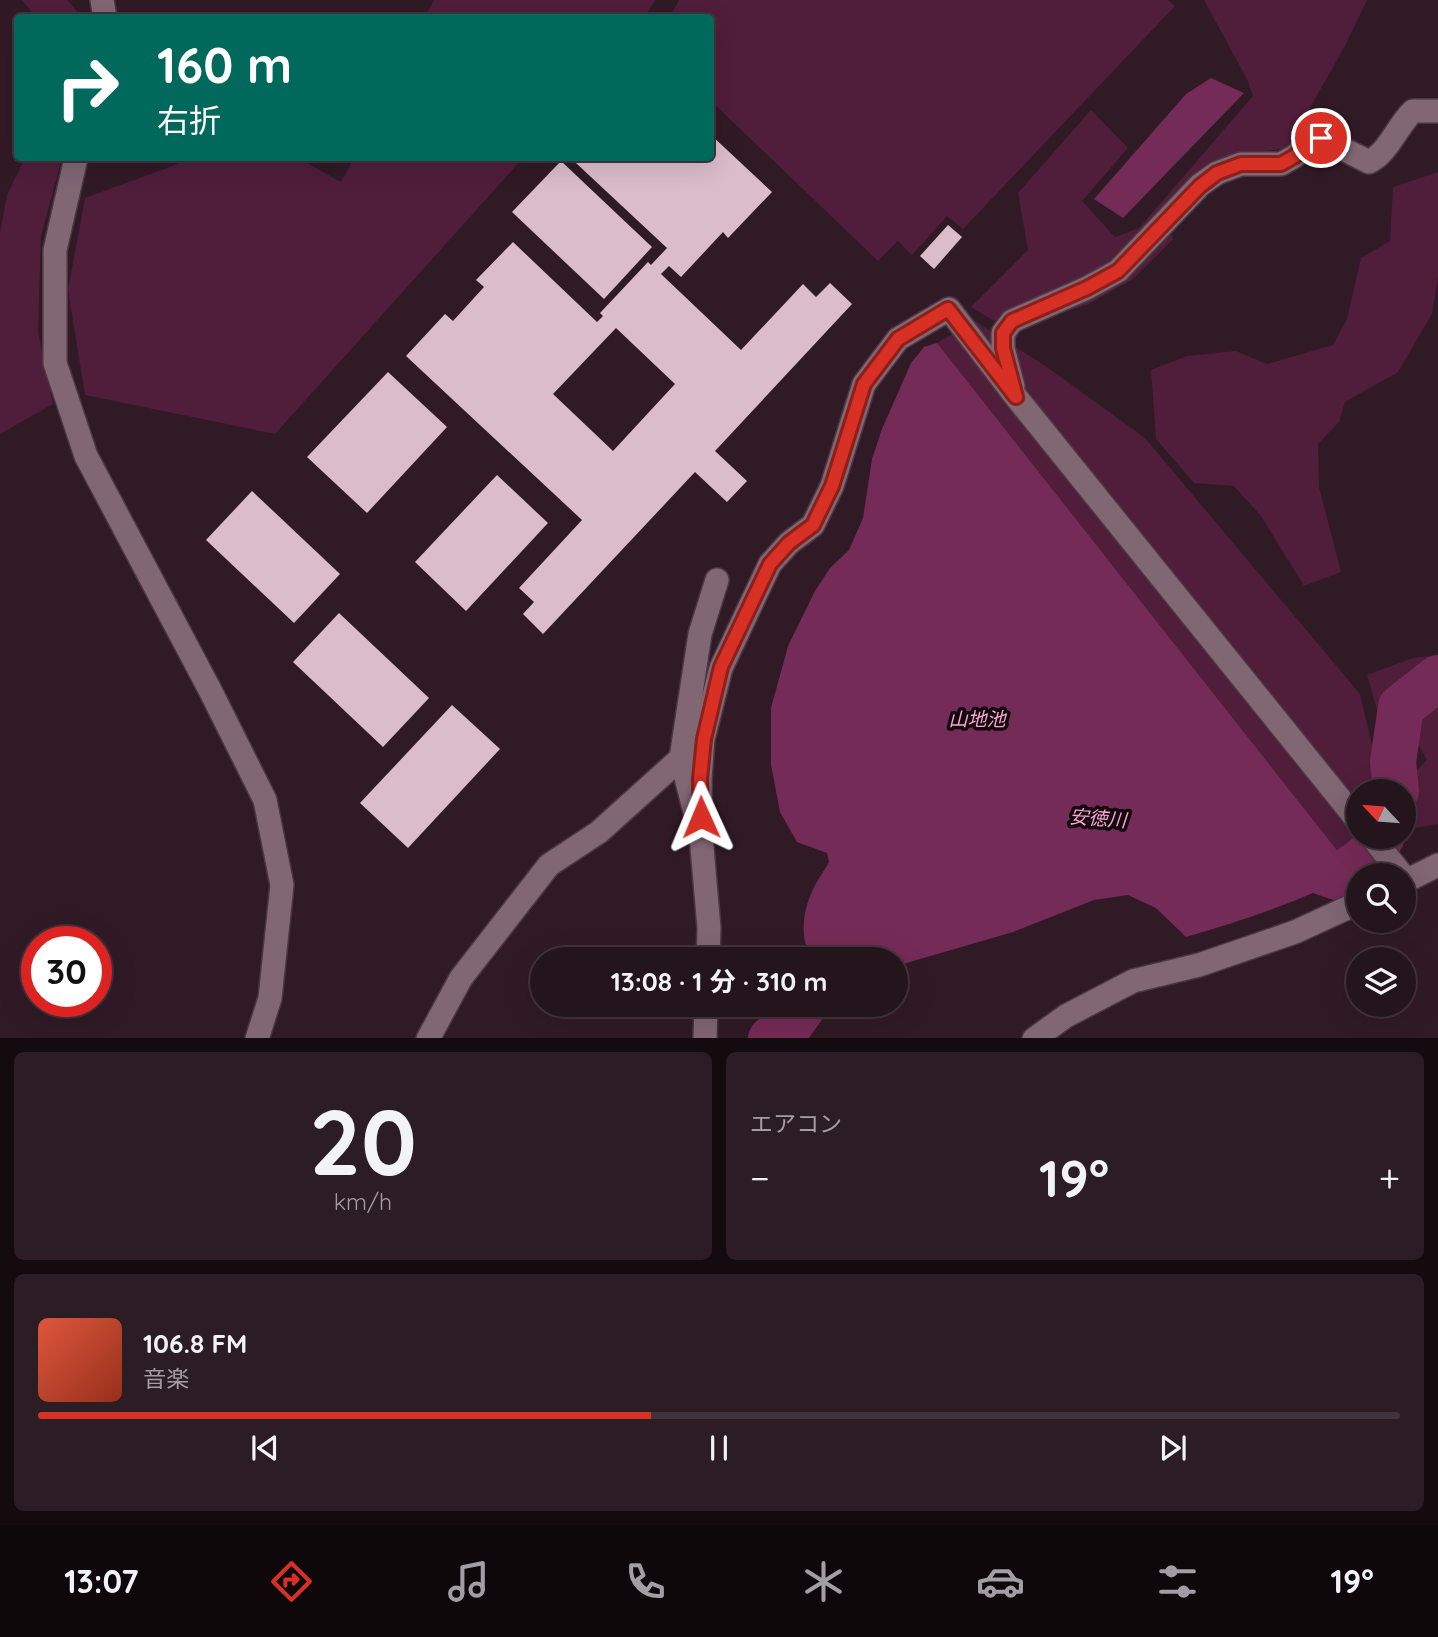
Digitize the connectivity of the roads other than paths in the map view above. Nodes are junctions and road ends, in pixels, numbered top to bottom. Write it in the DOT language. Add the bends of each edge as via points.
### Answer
graph roads {
  1 [pos="1438,111"];
  2 [pos="75,161"];
  3 [pos="1016,397"];
  4 [pos="717,580"];
  5 [pos="681,758"];
  6 [pos="1346,806"];
  7 [pos="701,836"];
  8 [pos="1381,849"];
  9 [pos="1392,863"];
  10 [pos="1438,865"];
  11 [pos="1416,874"];
  12 [pos="1346,909"];
  13 [pos="708,947"];
  14 [pos="706,1017"];
  15 [pos="257,1038"];
  16 [pos="428,1038"];
  17 [pos="705,1038"];
  18 [pos="1034,1038"];
  1 -- 3 [label="street" via="1413,111 1380,157 1369,162 1321,138 1281,164 1241,164 1217,173 1118,271 1012,321 1003,333 1003,348"];
  2 -- 15 [label="street" via="55,250 55,363 86,456 265,800 282,885 270,998"];
  3 -- 6 [label="street"];
  3 -- 7 [label="street" via="948,309 898,339 864,384 832,486 813,525 770,564 721,667 704,739"];
  4 -- 5 [label="street" via="700,634"];
  5 -- 7 [label="street"];
  5 -- 16 [label="street" via="599,832 549,865 461,978"];
  7 -- 13 [label="street"];
  8 -- 9 [label="street"];
  10 -- 11 [label="street"];
  12 -- 18 [label="street" via="1295,932 1199,965 1133,981"];
  14 -- 17 [label="street"];
}
